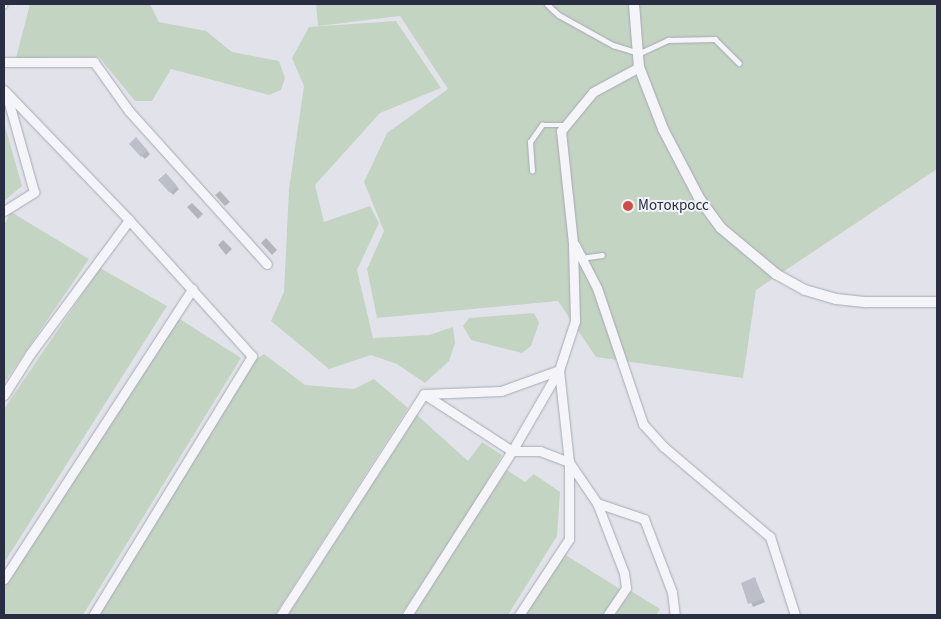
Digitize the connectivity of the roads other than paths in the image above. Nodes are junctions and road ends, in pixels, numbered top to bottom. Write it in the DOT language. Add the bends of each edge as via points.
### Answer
graph roads {
  1 [pos="547,4"];
  2 [pos="634,4"];
  3 [pos="640,53"];
  4 [pos="4,62"];
  5 [pos="738,63"];
  6 [pos="639,67"];
  7 [pos="5,92"];
  8 [pos="565,125"];
  9 [pos="532,172"];
  10 [pos="4,211"];
  11 [pos="129,220"];
  12 [pos="573,243"];
  13 [pos="602,255"];
  14 [pos="581,258"];
  15 [pos="268,264"];
  16 [pos="192,289"];
  17 [pos="937,302"];
  18 [pos="559,370"];
  19 [pos="424,394"];
  20 [pos="4,396"];
  21 [pos="512,451"];
  22 [pos="569,462"];
  23 [pos="598,503"];
  24 [pos="4,579"];
  25 [pos="93,615"];
  26 [pos="280,615"];
  27 [pos="407,615"];
  28 [pos="519,615"];
  29 [pos="608,615"];
  30 [pos="674,615"];
  31 [pos="795,615"];
  1 -- 3 [label="lane" via="559,15 613,46"];
  2 -- 3 [label="street"];
  3 -- 5 [label="lane" via="668,40 715,39"];
  3 -- 6 [label="street"];
  4 -- 15 [label="street" via="94,62 129,111"];
  6 -- 8 [label="street" via="592,92"];
  6 -- 17 [label="street" via="663,129 699,198 721,228 747,253 805,290 836,299"];
  7 -- 10 [label="street" via="34,192"];
  7 -- 11 [label="street"];
  8 -- 9 [label="lane" via="542,125 530,142"];
  8 -- 12 [label="street" via="561,131 563,166"];
  11 -- 16 [label="street"];
  11 -- 20 [label="street" via="30,354"];
  12 -- 14 [label="street"];
  12 -- 18 [label="street" via="575,321"];
  13 -- 14 [label="lane"];
  14 -- 31 [label="street" via="600,296 643,424 664,447 770,537"];
  16 -- 24 [label="street"];
  16 -- 25 [label="street" via="252,356"];
  18 -- 19 [label="street" via="501,391"];
  18 -- 21 [label="street"];
  18 -- 22 [label="street"];
  19 -- 21 [label="street"];
  19 -- 26 [label="street"];
  21 -- 22 [label="street" via="540,451"];
  21 -- 27 [label="street"];
  22 -- 23 [label="street"];
  22 -- 28 [label="street" via="569,539"];
  23 -- 29 [label="street" via="626,588"];
  23 -- 30 [label="street" via="644,519 672,592"];
}
